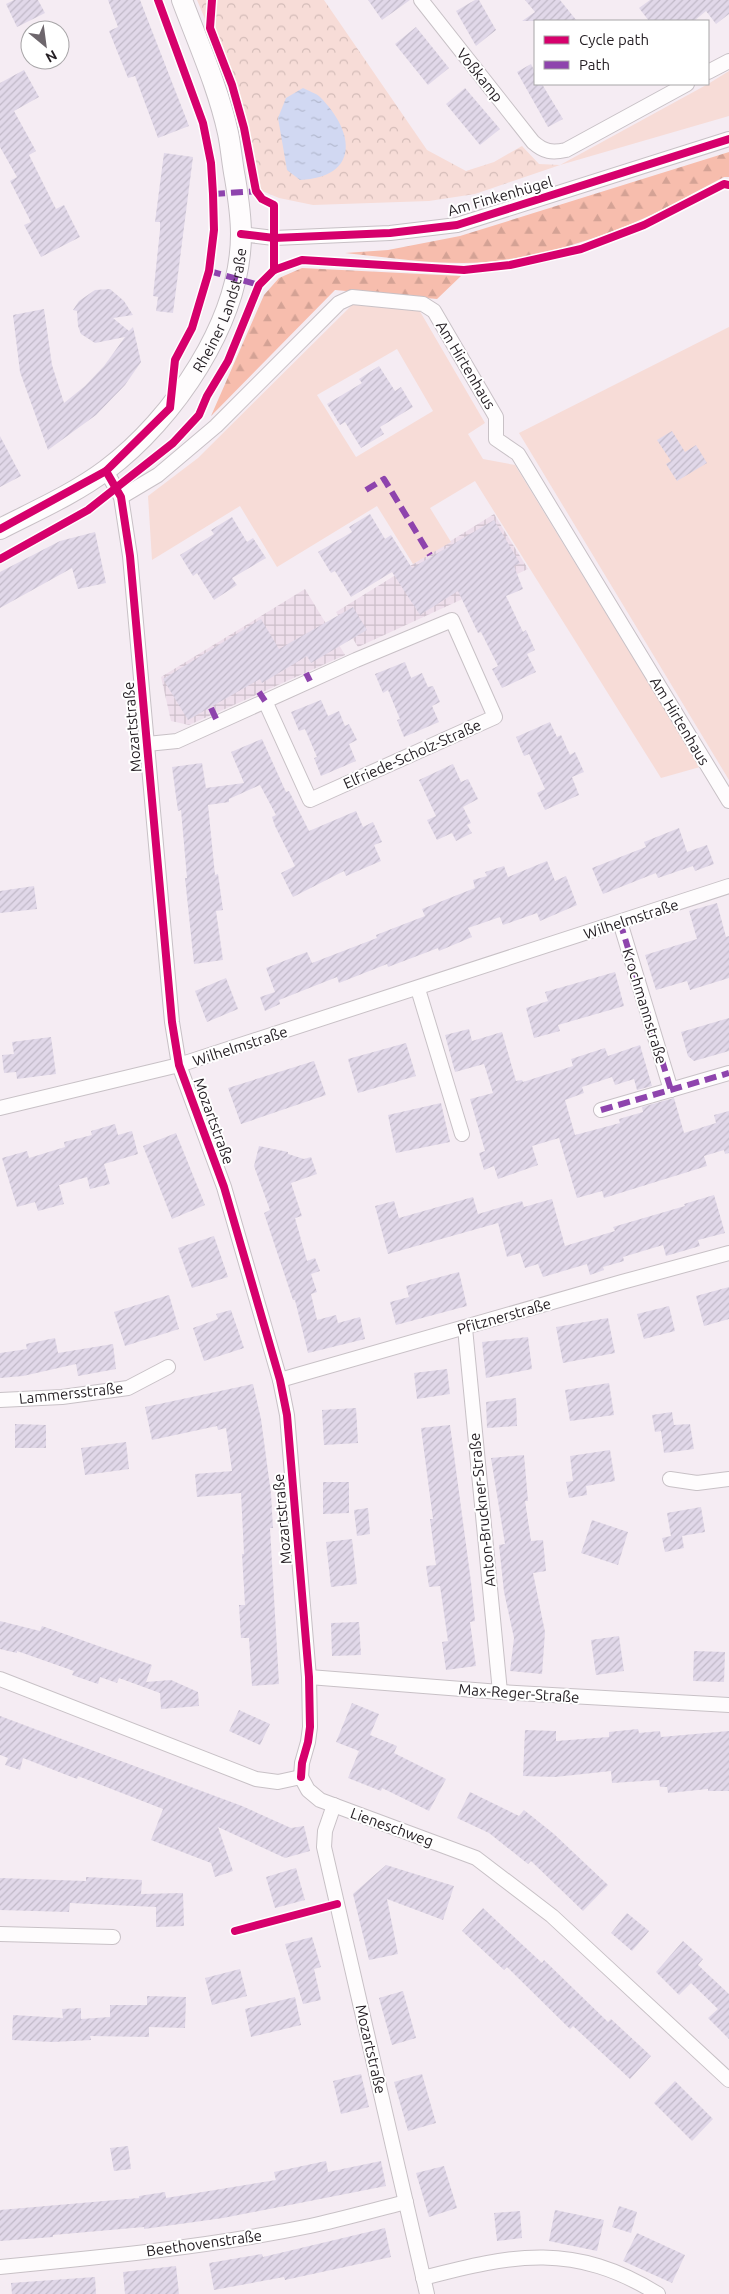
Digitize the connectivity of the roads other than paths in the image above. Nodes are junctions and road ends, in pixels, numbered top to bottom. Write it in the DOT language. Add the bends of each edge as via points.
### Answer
graph roads {
  1 [pos="182,0"];
  2 [pos="421,0"];
  3 [pos="729,61"];
  4 [pos="709,71"];
  5 [pos="685,85"];
  6 [pos="729,139"];
  7 [pos="241,234"];
  8 [pos="106,471"];
  9 [pos="121,497"];
  10 [pos="0,530"];
  11 [pos="265,701"];
  12 [pos="147,744"];
  13 [pos="729,801"];
  14 [pos="729,886"];
  15 [pos="620,922"];
  16 [pos="418,989"];
  17 [pos="179,1065"];
  18 [pos="729,1073"];
  19 [pos="671,1090"];
  20 [pos="0,1108"];
  21 [pos="602,1110"];
  22 [pos="462,1134"];
  23 [pos="729,1253"];
  24 [pos="465,1328"];
  25 [pos="168,1367"];
  26 [pos="280,1380"];
  27 [pos="0,1400"];
  28 [pos="670,1479"];
  29 [pos="729,1479"];
  30 [pos="0,1678"];
  31 [pos="308,1678"];
  32 [pos="500,1692"];
  33 [pos="729,1705"];
  34 [pos="301,1777"];
  35 [pos="334,1805"];
  36 [pos="0,1934"];
  37 [pos="113,1937"];
  38 [pos="729,2080"];
  39 [pos="406,2202"];
  40 [pos="0,2267"];
  41 [pos="424,2278"];
  42 [pos="427,2294"];
  43 [pos="658,2294"];
  1 -- 7 [label="street, Rheiner Landstraße" via="213,83 227,132"];
  2 -- 5 [label="street, Voßkamp" via="541,149 554,153 566,150"];
  3 -- 4 [label="street"];
  6 -- 7 [label="street, Am Finkenhügel" via="458,224 390,233 274,238"];
  7 -- 8 [label="street, Rheiner Landstraße" via="236,278 211,346 196,374 170,408"];
  8 -- 9 [label="street, Mozartstraße"];
  8 -- 10 [label="street, Rheiner Landstraße"];
  9 -- 12 [label="street, Mozartstraße" via="130,556"];
  9 -- 13 [label="street, Am Hirtenhaus" via="158,476 216,426 339,303 352,297 423,304 434,311 496,417 496,439 518,454"];
  11 -- 11 [label="street, Elfriede-Scholz-Straße" via="452,620 495,717 310,800"];
  11 -- 12 [label="street, Elfriede-Scholz-Straße" via="177,742"];
  12 -- 17 [label="street, Mozartstraße" via="172,1022"];
  14 -- 15 [label="street, Wilhelmstraße"];
  15 -- 16 [label="street, Wilhelmstraße"];
  15 -- 19 [label="street, Krochmannstraße"];
  16 -- 17 [label="street, Wilhelmstraße"];
  16 -- 22 [label="street"];
  17 -- 20 [label="street, Wilhelmstraße"];
  17 -- 26 [label="street, Mozartstraße" via="224,1187"];
  18 -- 19 [label="street"];
  19 -- 21 [label="street"];
  23 -- 24 [label="street, Pfitznerstraße"];
  24 -- 26 [label="street, Pfitznerstraße"];
  24 -- 32 [label="street, Anton-Bruckner-Straße"];
  25 -- 27 [label="street, Lammersstraße" via="128,1388 62,1397"];
  26 -- 31 [label="street, Mozartstraße" via="287,1415"];
  28 -- 29 [label="street" via="697,1483"];
  30 -- 34 [label="street" via="256,1779 278,1782"];
  31 -- 32 [label="street, Max-Reger-Straße"];
  31 -- 34 [label="street, Mozartstraße" via="310,1727"];
  32 -- 33 [label="street, Max-Reger-Straße"];
  34 -- 35 [label="street, Lieneschweg" via="308,1790 320,1800"];
  35 -- 38 [label="street, Lieneschweg" via="476,1858 552,1916"];
  35 -- 39 [label="street, Mozartstraße" via="325,1831 324,1846"];
  36 -- 37 [label="street"];
  39 -- 40 [label="street, Beethovenstraße" via="310,2226 218,2242"];
  39 -- 41 [label="street, Mozartstraße"];
  41 -- 42 [label="street, Mozartstraße"];
  41 -- 43 [label="street" via="510,2258 543,2256 610,2268"];
}
